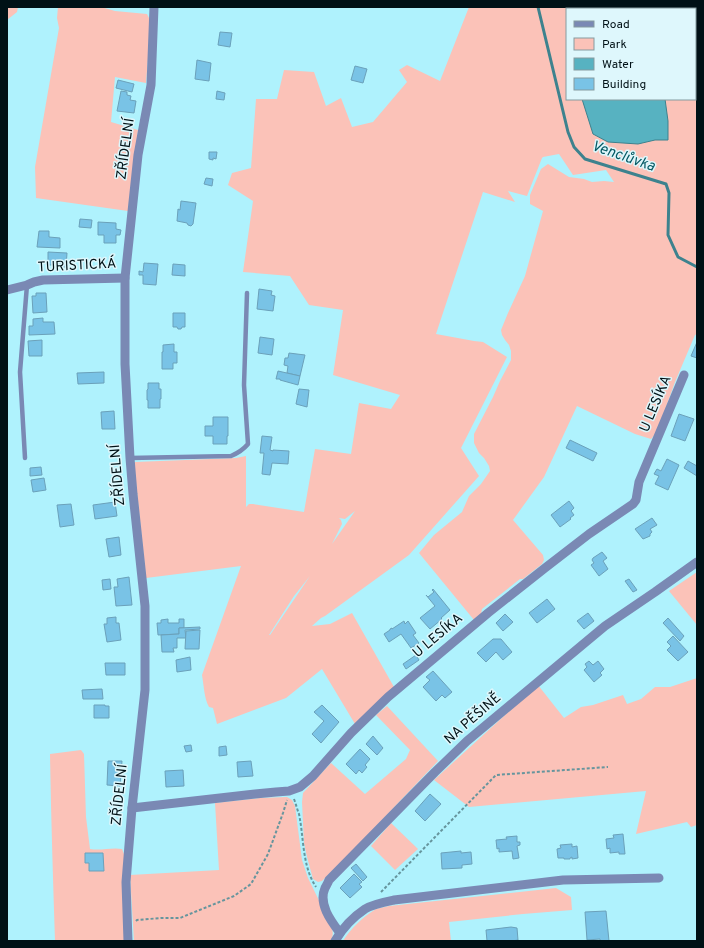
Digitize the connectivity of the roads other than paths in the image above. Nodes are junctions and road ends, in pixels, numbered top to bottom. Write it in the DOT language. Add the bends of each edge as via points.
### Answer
graph roads {
  1 [pos="154,7"];
  2 [pos="126,278"];
  3 [pos="27,285"];
  4 [pos="7,290"];
  5 [pos="248,292"];
  6 [pos="684,375"];
  7 [pos="25,458"];
  8 [pos="130,458"];
  9 [pos="697,562"];
  10 [pos="132,808"];
  11 [pos="659,878"];
  12 [pos="340,933"];
  13 [pos="128,936"];
  14 [pos="335,941"];
  1 -- 2 [label="street, ZŘÍDELNÍ" via="151,85 138,156"];
  2 -- 3 [label="street, TURISTICKÁ" via="43,280"];
  2 -- 8 [label="street, ZŘÍDELNÍ" via="124,364"];
  3 -- 4 [label="street, TURISTICKÁ"];
  3 -- 7 [label="lane" via="20,372"];
  5 -- 8 [label="lane" via="244,385 248,444 231,456"];
  6 -- 10 [label="street, U LESÍKA" via="639,482 633,504 589,534 388,697 300,787"];
  8 -- 10 [label="street, ZŘÍDELNÍ" via="145,614 146,690"];
  9 -- 12 [label="street, NA PĚŠINĚ" via="605,626 468,742 434,772 330,880 324,889 324,906"];
  10 -- 13 [label="street, ZŘÍDELNÍ" via="126,882"];
  11 -- 12 [label="street" via="563,880 394,900 365,909"];
  12 -- 14 [label="street"];
}
